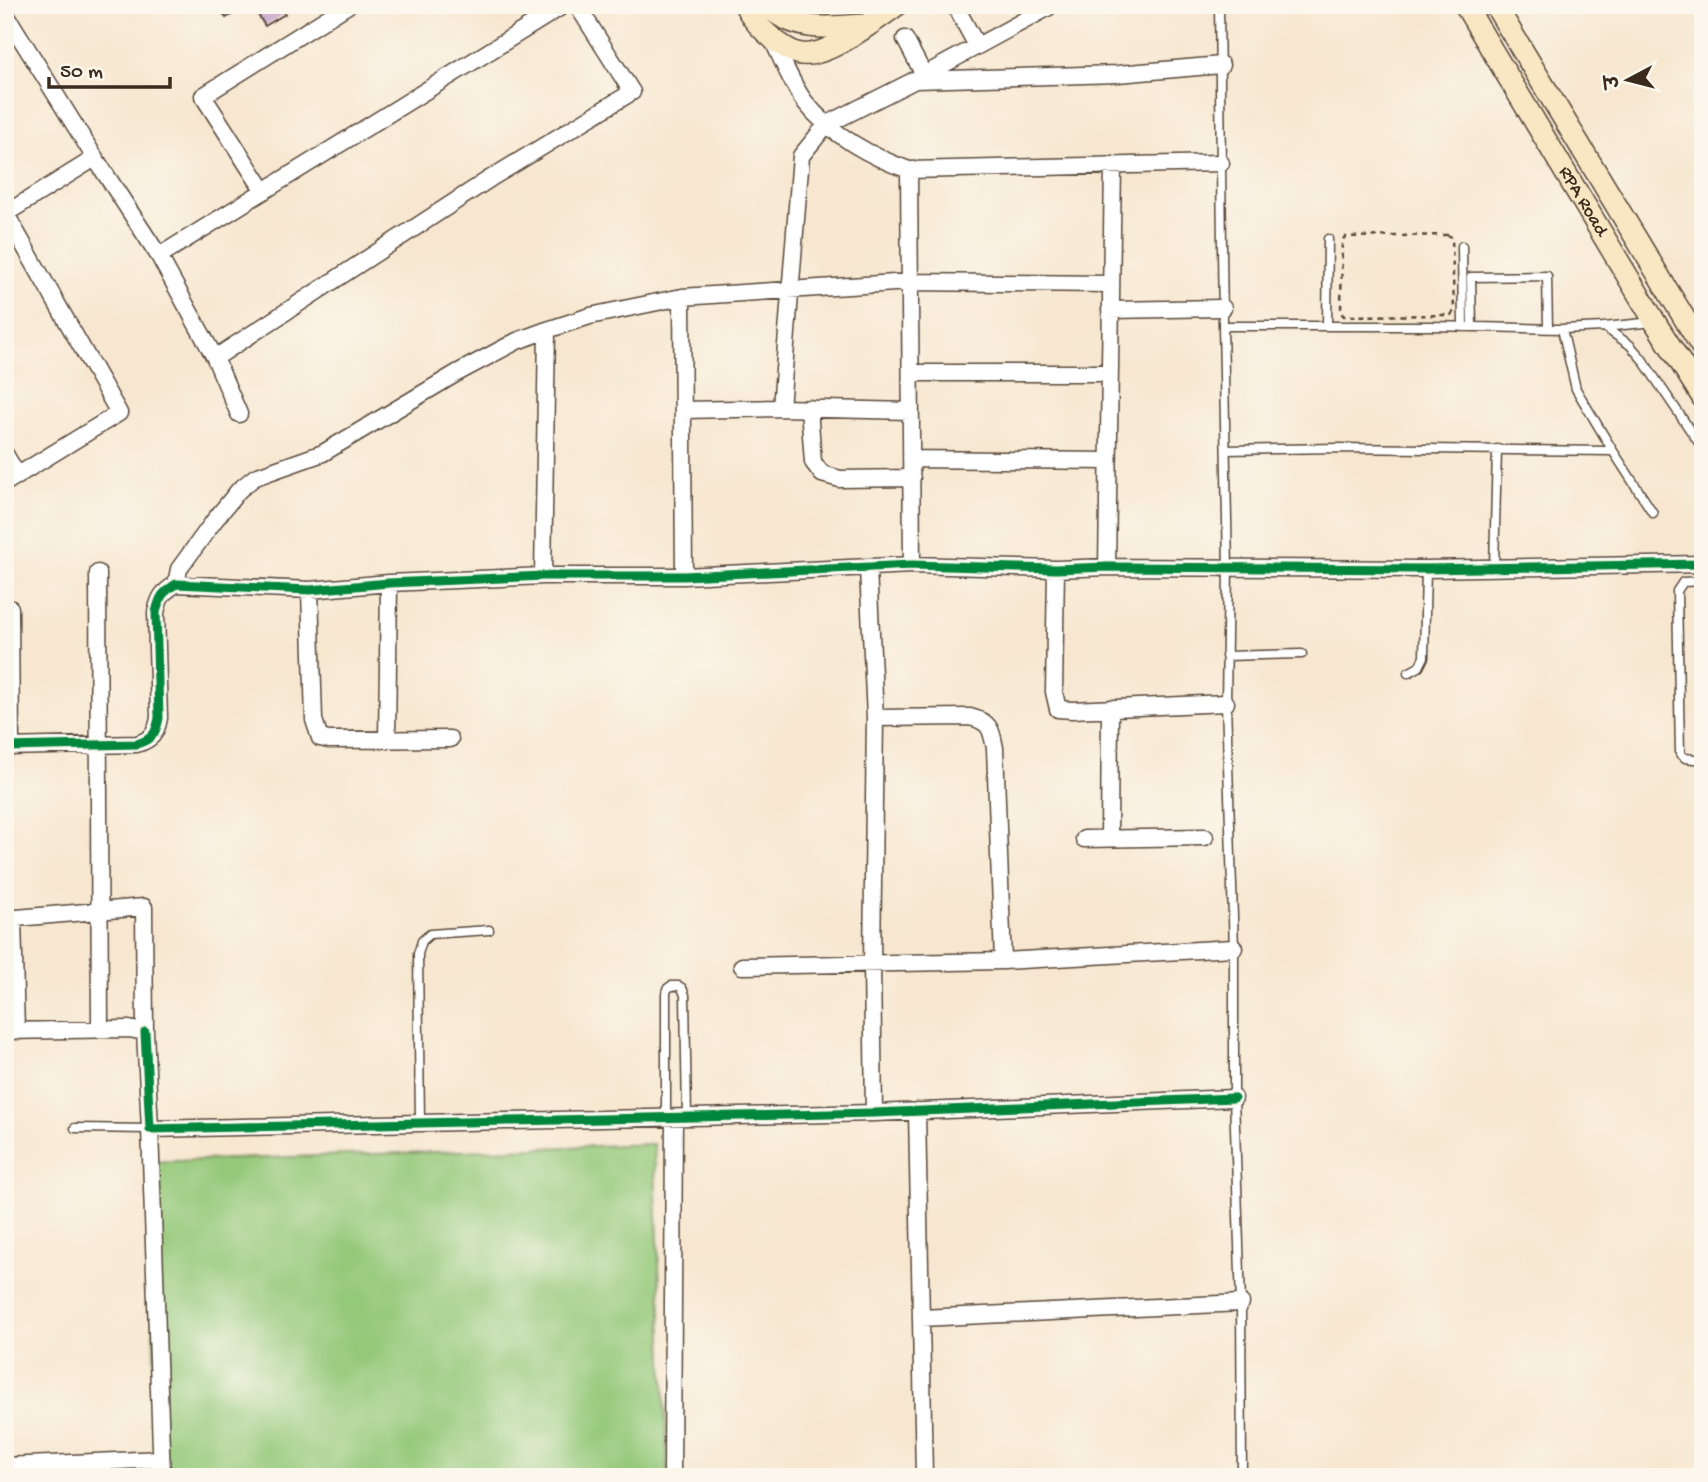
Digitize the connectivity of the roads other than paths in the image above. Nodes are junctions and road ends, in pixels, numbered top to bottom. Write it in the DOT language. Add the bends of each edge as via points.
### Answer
graph roads {
  1 [pos="348,5"];
  2 [pos="564,5"];
  3 [pos="577,5"];
  4 [pos="745,5"];
  5 [pos="766,5"];
  6 [pos="897,5"];
  7 [pos="1048,5"];
  8 [pos="1219,5"];
  9 [pos="1465,5"];
  10 [pos="1495,5"];
  11 [pos="958,11"];
  12 [pos="5,13"];
  13 [pos="868,17"];
  14 [pos="772,38"];
  15 [pos="905,39"];
  16 [pos="977,46"];
  17 [pos="1221,65"];
  18 [pos="919,78"];
  19 [pos="826,125"];
  20 [pos="94,158"];
  21 [pos="1222,163"];
  22 [pos="1113,165"];
  23 [pos="909,170"];
  24 [pos="264,191"];
  25 [pos="5,214"];
  26 [pos="1328,239"];
  27 [pos="1462,246"];
  28 [pos="159,257"];
  29 [pos="1467,277"];
  30 [pos="910,282"];
  31 [pos="1111,284"];
  32 [pos="791,289"];
  33 [pos="682,297"];
  34 [pos="1223,308"];
  35 [pos="1110,310"];
  36 [pos="1655,322"];
  37 [pos="1223,326"];
  38 [pos="1327,326"];
  39 [pos="1467,327"];
  40 [pos="1604,327"];
  41 [pos="1548,328"];
  42 [pos="1562,329"];
  43 [pos="547,330"];
  44 [pos="1703,349"];
  45 [pos="215,358"];
  46 [pos="911,373"];
  47 [pos="1109,373"];
  48 [pos="1703,398"];
  49 [pos="781,408"];
  50 [pos="809,408"];
  51 [pos="683,410"];
  52 [pos="911,411"];
  53 [pos="239,414"];
  54 [pos="1497,449"];
  55 [pos="1703,449"];
  56 [pos="1226,450"];
  57 [pos="1613,451"];
  58 [pos="5,454"];
  59 [pos="911,459"];
  60 [pos="1107,461"];
  61 [pos="912,478"];
  62 [pos="12,480"];
  63 [pos="1653,513"];
  64 [pos="1703,564"];
  65 [pos="912,565"];
  66 [pos="868,568"];
  67 [pos="1107,568"];
  68 [pos="1228,568"];
  69 [pos="1494,568"];
  70 [pos="1056,569"];
  71 [pos="1426,569"];
  72 [pos="98,573"];
  73 [pos="543,576"];
  74 [pos="684,576"];
  75 [pos="1703,581"];
  76 [pos="389,583"];
  77 [pos="176,584"];
  78 [pos="310,590"];
  79 [pos="10,608"];
  80 [pos="1302,654"];
  81 [pos="1226,656"];
  82 [pos="1408,673"];
  83 [pos="1226,703"];
  84 [pos="1110,708"];
  85 [pos="875,718"];
  86 [pos="450,739"];
  87 [pos="387,740"];
  88 [pos="100,745"];
  89 [pos="8,747"];
  90 [pos="1703,760"];
  91 [pos="1205,837"];
  92 [pos="1084,839"];
  93 [pos="1109,839"];
  94 [pos="99,910"];
  95 [pos="9,919"];
  96 [pos="489,930"];
  97 [pos="1234,948"];
  98 [pos="1003,961"];
  99 [pos="872,963"];
  100 [pos="742,966"];
  101 [pos="100,1029"];
  102 [pos="10,1031"];
  103 [pos="145,1032"];
  104 [pos="1234,1098"];
  105 [pos="917,1111"];
  106 [pos="874,1113"];
  107 [pos="676,1118"];
  108 [pos="420,1123"];
  109 [pos="75,1128"];
  110 [pos="150,1129"];
  111 [pos="1241,1303"];
  112 [pos="921,1318"];
  113 [pos="161,1459"];
  114 [pos="5,1466"];
  115 [pos="162,1477"];
  116 [pos="672,1477"];
  117 [pos="924,1477"];
  118 [pos="1242,1477"];
  1 -- 24 [label="street" via="204,96"];
  2 -- 24 [label="street"];
  3 -- 45 [label="street" via="632,93"];
  4 -- 14 [label="street"];
  5 -- 13 [label="street" via="782,18 823,28"];
  6 -- 13 [label="street"];
  7 -- 16 [label="street"];
  8 -- 17 [label="lane"];
  9 -- 36 [label="street, RPA Road"];
  10 -- 44 [label="street"];
  11 -- 16 [label="street"];
  12 -- 20 [label="street"];
  13 -- 14 [label="street" via="831,48 815,54 800,54"];
  14 -- 19 [label="street" via="803,100"];
  15 -- 18 [label="street"];
  16 -- 18 [label="street"];
  17 -- 18 [label="street" via="1118,74"];
  17 -- 21 [label="lane"];
  18 -- 19 [label="street"];
  19 -- 23 [label="street" via="880,160"];
  19 -- 32 [label="street" via="801,156"];
  20 -- 25 [label="street"];
  20 -- 28 [label="street"];
  21 -- 22 [label="street"];
  21 -- 34 [label="lane"];
  22 -- 23 [label="street"];
  22 -- 31 [label="street"];
  23 -- 30 [label="street"];
  24 -- 28 [label="street"];
  25 -- 62 [label="street" via="119,413"];
  26 -- 38 [label="lane"];
  27 -- 29 [label="lane"];
  28 -- 45 [label="street"];
  29 -- 39 [label="lane"];
  29 -- 41 [label="lane" via="1547,276"];
  30 -- 31 [label="street"];
  30 -- 32 [label="street"];
  30 -- 46 [label="street"];
  31 -- 35 [label="street"];
  32 -- 33 [label="street"];
  32 -- 49 [label="street"];
  33 -- 43 [label="street"];
  33 -- 51 [label="street"];
  34 -- 35 [label="street"];
  34 -- 37 [label="lane"];
  35 -- 47 [label="street"];
  36 -- 40 [label="lane"];
  36 -- 48 [label="street, RPA Road"];
  37 -- 38 [label="lane"];
  37 -- 56 [label="lane"];
  38 -- 39 [label="lane"];
  39 -- 41 [label="lane"];
  40 -- 42 [label="lane"];
  40 -- 55 [label="lane" via="1642,359"];
  41 -- 42 [label="lane"];
  42 -- 57 [label="lane" via="1576,388"];
  43 -- 73 [label="street"];
  43 -- 77 [label="street" via="457,373 323,453 256,477 214,521 179,569"];
  45 -- 53 [label="street"];
  46 -- 47 [label="street"];
  46 -- 52 [label="street"];
  47 -- 60 [label="street"];
  49 -- 50 [label="street"];
  49 -- 51 [label="street"];
  50 -- 52 [label="street"];
  50 -- 61 [label="street" via="813,462 821,474 840,479"];
  51 -- 74 [label="street"];
  52 -- 59 [label="street"];
  54 -- 56 [label="lane"];
  54 -- 57 [label="lane"];
  54 -- 69 [label="lane"];
  56 -- 68 [label="lane"];
  57 -- 63 [label="lane"];
  58 -- 62 [label="street"];
  59 -- 60 [label="street"];
  59 -- 61 [label="street"];
  60 -- 67 [label="street"];
  61 -- 65 [label="street"];
  64 -- 69 [label="street"];
  65 -- 66 [label="street"];
  65 -- 70 [label="street"];
  66 -- 74 [label="street"];
  66 -- 85 [label="street"];
  67 -- 68 [label="street"];
  67 -- 70 [label="street"];
  68 -- 71 [label="street"];
  68 -- 81 [label="lane"];
  69 -- 71 [label="street"];
  70 -- 84 [label="street" via="1054,692 1058,709"];
  71 -- 82 [label="lane" via="1424,657 1419,667"];
  72 -- 88 [label="street"];
  73 -- 74 [label="street"];
  73 -- 76 [label="street"];
  75 -- 90 [label="lane" via="1683,582 1677,591 1680,754"];
  76 -- 78 [label="street"];
  76 -- 87 [label="street"];
  77 -- 78 [label="street"];
  77 -- 88 [label="street" via="160,598 156,612 157,730 136,744"];
  78 -- 87 [label="street" via="314,719 320,738"];
  79 -- 89 [label="street"];
  80 -- 81 [label="lane"];
  81 -- 83 [label="lane"];
  83 -- 84 [label="street"];
  83 -- 97 [label="lane"];
  84 -- 93 [label="street"];
  85 -- 98 [label="street" via="970,717 982,720 992,731"];
  85 -- 99 [label="street"];
  86 -- 87 [label="street"];
  88 -- 89 [label="street"];
  88 -- 94 [label="street"];
  91 -- 93 [label="street"];
  92 -- 93 [label="street"];
  94 -- 95 [label="street"];
  94 -- 101 [label="street"];
  94 -- 103 [label="street" via="144,907"];
  95 -- 102 [label="street"];
  96 -- 108 [label="lane" via="430,934 422,941 418,954"];
  97 -- 98 [label="street"];
  97 -- 104 [label="lane"];
  98 -- 99 [label="street"];
  99 -- 100 [label="street"];
  99 -- 106 [label="street"];
  101 -- 102 [label="street"];
  101 -- 103 [label="street"];
  103 -- 110 [label="street"];
  104 -- 105 [label="street"];
  104 -- 111 [label="lane"];
  105 -- 106 [label="street"];
  105 -- 112 [label="street"];
  106 -- 107 [label="street"];
  107 -- 107 [label="lane" via="685,995 679,986 671,986 666,994"];
  107 -- 108 [label="street"];
  107 -- 116 [label="street"];
  108 -- 110 [label="street"];
  109 -- 110 [label="lane"];
  110 -- 113 [label="street"];
  111 -- 112 [label="street"];
  111 -- 118 [label="lane"];
  112 -- 117 [label="street"];
  113 -- 114 [label="street"];
  113 -- 115 [label="street"];
}
